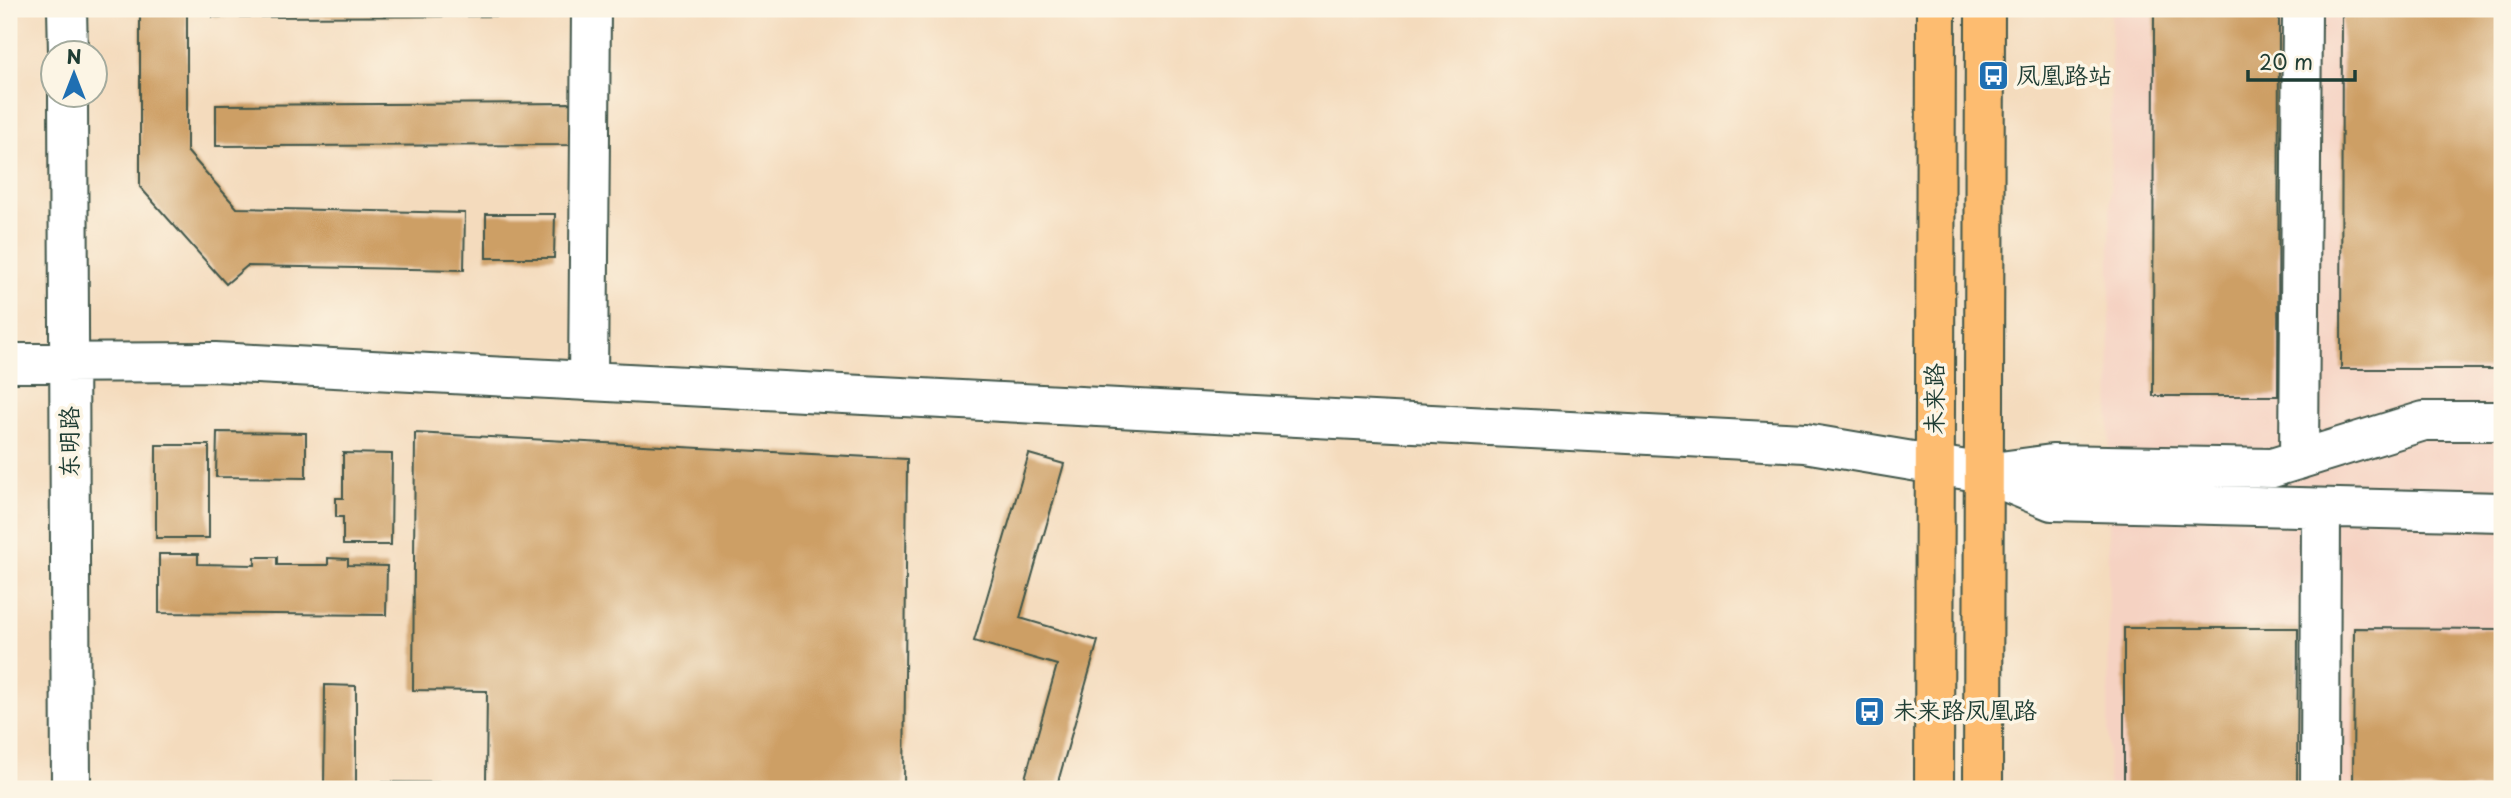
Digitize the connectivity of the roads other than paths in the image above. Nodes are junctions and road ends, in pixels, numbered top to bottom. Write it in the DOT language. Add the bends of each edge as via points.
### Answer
graph roads {
  1 [pos="68,9"];
  2 [pos="590,9"];
  3 [pos="1936,9"];
  4 [pos="1985,9"];
  5 [pos="2302,9"];
  6 [pos="68,38"];
  7 [pos="68,108"];
  8 [pos="69,362"];
  9 [pos="9,363"];
  10 [pos="588,381"];
  11 [pos="2502,421"];
  12 [pos="2299,460"];
  13 [pos="1935,465"];
  14 [pos="1984,473"];
  15 [pos="2321,508"];
  16 [pos="2502,512"];
  17 [pos="71,789"];
  18 [pos="1934,789"];
  19 [pos="1983,789"];
  20 [pos="2320,789"];
  1 -- 6 [label="street"];
  2 -- 10 [label="street"];
  3 -- 13 [label="main road, 未来路"];
  4 -- 14 [label="main road, 未来路"];
  5 -- 12 [label="street"];
  7 -- 8 [label="street, 东明路"];
  8 -- 9 [label="street"];
  8 -- 10 [label="street" via="215,362"];
  8 -- 17 [label="street, 东明路"];
  10 -- 13 [label="street" via="1805,443"];
  11 -- 12 [label="street" via="2424,421"];
  12 -- 14 [label="street" via="2272,468 2052,464"];
  13 -- 14 [label="street"];
  13 -- 18 [label="main road, 未来路"];
  14 -- 15 [label="street" via="2052,501"];
  14 -- 19 [label="main road, 未来路"];
  15 -- 16 [label="street"];
  15 -- 20 [label="street"];
}
